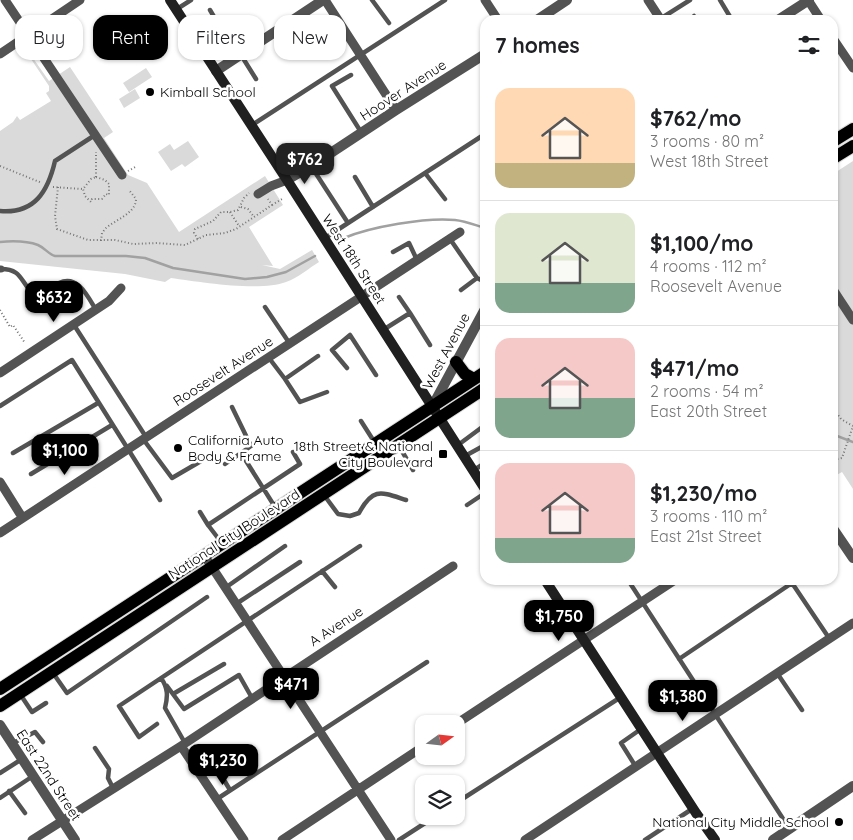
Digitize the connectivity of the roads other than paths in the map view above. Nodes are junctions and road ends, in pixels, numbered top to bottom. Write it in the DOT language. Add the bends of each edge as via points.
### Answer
graph roads {
  1 [pos="5,0"];
  2 [pos="80,0"];
  3 [pos="170,0"];
  4 [pos="191,0"];
  5 [pos="324,0"];
  6 [pos="372,0"];
  7 [pos="445,0"];
  8 [pos="485,0"];
  9 [pos="567,0"];
  10 [pos="648,0"];
  11 [pos="690,0"];
  12 [pos="720,0"];
  13 [pos="808,0"];
  14 [pos="176,9"];
  15 [pos="210,10"];
  16 [pos="15,15"];
  17 [pos="58,15"];
  18 [pos="213,15"];
  19 [pos="495,15"];
  20 [pos="544,15"];
  21 [pos="657,15"];
  22 [pos="668,15"];
  23 [pos="729,15"];
  24 [pos="786,15"];
  25 [pos="818,15"];
  26 [pos="389,23"];
  27 [pos="264,40"];
  28 [pos="838,43"];
  29 [pos="15,44"];
  30 [pos="0,54"];
  31 [pos="361,54"];
  32 [pos="849,55"];
  33 [pos="480,57"];
  34 [pos="45,60"];
  35 [pos="234,60"];
  36 [pos="243,60"];
  37 [pos="853,68"];
  38 [pos="216,71"];
  39 [pos="351,74"];
  40 [pos="256,79"];
  41 [pos="396,110"];
  42 [pos="252,125"];
  43 [pos="853,129"];
  44 [pos="362,133"];
  45 [pos="95,135"];
  46 [pos="480,137"];
  47 [pos="838,138"];
  48 [pos="853,146"];
  49 [pos="838,155"];
  50 [pos="311,166"];
  51 [pos="425,173"];
  52 [pos="122,175"];
  53 [pos="355,177"];
  54 [pos="287,180"];
  55 [pos="258,192"];
  56 [pos="445,199"];
  57 [pos="373,207"];
  58 [pos="0,211"];
  59 [pos="348,223"];
  60 [pos="460,232"];
  61 [pos="324,238"];
  62 [pos="450,239"];
  63 [pos="393,252"];
  64 [pos="418,260"];
  65 [pos="0,269"];
  66 [pos="477,278"];
  67 [pos="480,280"];
  68 [pos="121,288"];
  69 [pos="461,290"];
  70 [pos="362,297"];
  71 [pos="399,297"];
  72 [pos="838,297"];
  73 [pos="265,306"];
  74 [pos="96,310"];
  75 [pos="410,314"];
  76 [pos="480,318"];
  77 [pos="853,320"];
  78 [pos="73,325"];
  79 [pos="383,330"];
  80 [pos="290,344"];
  81 [pos="430,344"];
  82 [pos="318,356"];
  83 [pos="268,358"];
  84 [pos="456,362"];
  85 [pos="347,368"];
  86 [pos="0,373"];
  87 [pos="376,375"];
  88 [pos="480,375"];
  89 [pos="285,379"];
  90 [pos="327,392"];
  91 [pos="480,392"];
  92 [pos="98,403"];
  93 [pos="0,406"];
  94 [pos="232,407"];
  95 [pos="432,407"];
  96 [pos="440,418"];
  97 [pos="361,420"];
  98 [pos="112,425"];
  99 [pos="480,429"];
  100 [pos="46,434"];
  101 [pos="145,438"];
  102 [pos="375,444"];
  103 [pos="398,445"];
  104 [pos="457,446"];
  105 [pos="480,448"];
  106 [pos="127,450"];
  107 [pos="293,452"];
  108 [pos="13,453"];
  109 [pos="241,453"];
  110 [pos="60,456"];
  111 [pos="208,457"];
  112 [pos="464,457"];
  113 [pos="225,464"];
  114 [pos="480,466"];
  115 [pos="413,470"];
  116 [pos="473,471"];
  117 [pos="30,474"];
  118 [pos="480,481"];
  119 [pos="0,482"];
  120 [pos="263,488"];
  121 [pos="480,490"];
  122 [pos="323,494"];
  123 [pos="160,500"];
  124 [pos="406,500"];
  125 [pos="467,505"];
  126 [pos="276,508"];
  127 [pos="200,512"];
  128 [pos="22,517"];
  129 [pos="208,525"];
  130 [pos="1,531"];
  131 [pos="838,536"];
  132 [pos="222,544"];
  133 [pos="286,546"];
  134 [pos="360,546"];
  135 [pos="204,555"];
  136 [pos="853,558"];
  137 [pos="300,562"];
  138 [pos="453,566"];
  139 [pos="212,567"];
  140 [pos="322,571"];
  141 [pos="548,585"];
  142 [pos="631,585"];
  143 [pos="668,585"];
  144 [pos="787,585"];
  145 [pos="793,585"];
  146 [pos="335,587"];
  147 [pos="225,588"];
  148 [pos="207,597"];
  149 [pos="643,602"];
  150 [pos="236,604"];
  151 [pos="246,621"];
  152 [pos="853,623"];
  153 [pos="829,638"];
  154 [pos="584,640"];
  155 [pos="679,659"];
  156 [pos="427,662"];
  157 [pos="224,664"];
  158 [pos="52,672"];
  159 [pos="777,673"];
  160 [pos="284,677"];
  161 [pos="161,678"];
  162 [pos="167,686"];
  163 [pos="0,689"];
  164 [pos="20,693"];
  165 [pos="173,694"];
  166 [pos="621,697"];
  167 [pos="252,698"];
  168 [pos="46,703"];
  169 [pos="0,706"];
  170 [pos="802,710"];
  171 [pos="715,715"];
  172 [pos="465,718"];
  173 [pos="157,724"];
  174 [pos="0,725"];
  175 [pos="642,728"];
  176 [pos="319,732"];
  177 [pos="43,742"];
  178 [pos="12,744"];
  179 [pos="183,745"];
  180 [pos="95,748"];
  181 [pos="415,752"];
  182 [pos="658,753"];
  183 [pos="22,759"];
  184 [pos="636,767"];
  185 [pos="0,773"];
  186 [pos="221,775"];
  187 [pos="33,776"];
  188 [pos="853,786"];
  189 [pos="113,788"];
  190 [pos="230,790"];
  191 [pos="357,790"];
  192 [pos="9,792"];
  193 [pos="465,797"];
  194 [pos="0,798"];
  195 [pos="217,799"];
  196 [pos="694,809"];
  197 [pos="25,813"];
  198 [pos="62,820"];
  199 [pos="422,825"];
  200 [pos="790,829"];
  201 [pos="32,840"];
  202 [pos="75,840"];
  203 [pos="244,840"];
  204 [pos="282,840"];
  205 [pos="390,840"];
  206 [pos="399,840"];
  207 [pos="525,840"];
  208 [pos="645,840"];
  209 [pos="716,840"];
  210 [pos="773,840"];
  1 -- 16 [label="street"];
  2 -- 17 [label="street"];
  3 -- 14 [label="main road, West 18th Street"];
  4 -- 14 [label="lane"];
  5 -- 27 [label="street"];
  5 -- 31 [label="street"];
  6 -- 26 [label="lane"];
  7 -- 31 [label="lane"];
  8 -- 19 [label="street"];
  9 -- 20 [label="street"];
  10 -- 21 [label="street"];
  11 -- 22 [label="lane"];
  12 -- 23 [label="lane"];
  13 -- 24 [label="street"];
  13 -- 25 [label="street"];
  14 -- 38 [label="main road, West 18th Street"];
  15 -- 18 [label="lane"];
  28 -- 32 [label="street"];
  29 -- 30 [label="street"];
  31 -- 41 [label="street"];
  31 -- 42 [label="lane"];
  32 -- 37 [label="street"];
  33 -- 41 [label="street, Hoover Avenue"];
  34 -- 45 [label="street"];
  35 -- 38 [label="street"];
  36 -- 40 [label="lane"];
  38 -- 42 [label="main road, West 18th Street"];
  39 -- 44 [label="lane" via="332,86"];
  41 -- 44 [label="street, Hoover Avenue"];
  42 -- 54 [label="main road, West 18th Street"];
  43 -- 47 [label="main road"];
  44 -- 50 [label="street, Hoover Avenue"];
  45 -- 52 [label="street"];
  45 -- 58 [label="lane" via="55,162 40,197 20,209"];
  46 -- 51 [label="lane"];
  48 -- 49 [label="main road"];
  50 -- 54 [label="street, Hoover Avenue"];
  50 -- 59 [label="lane"];
  51 -- 56 [label="lane"];
  51 -- 57 [label="lane"];
  53 -- 57 [label="lane"];
  54 -- 55 [label="street, Hoover Avenue"];
  54 -- 61 [label="main road, West 18th Street"];
  57 -- 59 [label="lane"];
  59 -- 61 [label="lane"];
  60 -- 62 [label="street, Roosevelt Avenue"];
  61 -- 70 [label="main road, West 18th Street"];
  62 -- 64 [label="street, Roosevelt Avenue"];
  62 -- 66 [label="lane"];
  63 -- 64 [label="lane" via="409,243"];
  64 -- 70 [label="street, Roosevelt Avenue"];
  65 -- 74 [label="lane" via="16,272 34,294 61,282 76,283"];
  66 -- 67 [label="lane"];
  66 -- 69 [label="lane"];
  68 -- 74 [label="street"];
  70 -- 79 [label="main road, West 18th Street"];
  70 -- 80 [label="street, Roosevelt Avenue"];
  71 -- 75 [label="lane"];
  72 -- 77 [label="street"];
  73 -- 80 [label="lane"];
  74 -- 78 [label="street"];
  75 -- 79 [label="lane"];
  75 -- 81 [label="lane"];
  76 -- 84 [label="street, West Avenue"];
  78 -- 86 [label="street"];
  78 -- 101 [label="lane"];
  79 -- 95 [label="main road, West 18th Street"];
  80 -- 83 [label="street, Roosevelt Avenue"];
  82 -- 89 [label="lane"];
  83 -- 89 [label="lane"];
  83 -- 101 [label="street, Roosevelt Avenue"];
  84 -- 88 [label="main road" via="465,374"];
  84 -- 95 [label="street, West Avenue"];
  85 -- 87 [label="lane" via="332,350 350,335"];
  88 -- 95 [label="main road, National City Boulevard"];
  89 -- 90 [label="lane" via="300,402"];
  91 -- 96 [label="main road, National City Boulevard"];
  92 -- 93 [label="lane" via="72,360"];
  92 -- 98 [label="lane"];
  92 -- 100 [label="lane"];
  94 -- 109 [label="lane" via="251,446"];
  95 -- 96 [label="main road, West 18th Street"];
  95 -- 102 [label="main road, National City Boulevard"];
  96 -- 103 [label="main road, National City Boulevard"];
  96 -- 104 [label="main road, West 18th Street"];
  97 -- 102 [label="lane"];
  98 -- 106 [label="lane"];
  98 -- 110 [label="lane"];
  99 -- 104 [label="lane"];
  100 -- 108 [label="lane"];
  100 -- 110 [label="lane"];
  101 -- 106 [label="street, Roosevelt Avenue"];
  101 -- 111 [label="lane" via="172,478"];
  102 -- 126 [label="main road, National City Boulevard"];
  103 -- 115 [label="lane"];
  103 -- 122 [label="main road, National City Boulevard"];
  104 -- 112 [label="main road, West 18th Street"];
  105 -- 112 [label="lane"];
  106 -- 123 [label="lane"];
  106 -- 128 [label="street, Roosevelt Avenue"];
  107 -- 120 [label="lane" via="300,464"];
  109 -- 113 [label="lane"];
  109 -- 120 [label="lane"];
  110 -- 117 [label="lane"];
  112 -- 116 [label="main road, West 18th Street"];
  114 -- 116 [label="lane"];
  116 -- 118 [label="main road, West 18th Street"];
  119 -- 128 [label="street"];
  120 -- 126 [label="lane"];
  120 -- 129 [label="lane"];
  121 -- 125 [label="lane"];
  122 -- 124 [label="lane" via="338,514 350,516 359,513 366,499 377,493"];
  122 -- 139 [label="main road, National City Boulevard"];
  126 -- 132 [label="main road, National City Boulevard"];
  127 -- 129 [label="lane"];
  128 -- 130 [label="street, Roosevelt Avenue"];
  129 -- 132 [label="lane"];
  131 -- 136 [label="street"];
  132 -- 135 [label="main road, National City Boulevard"];
  133 -- 147 [label="lane"];
  134 -- 140 [label="lane"];
  135 -- 139 [label="street"];
  135 -- 163 [label="main road, National City Boulevard"];
  137 -- 150 [label="lane"];
  138 -- 160 [label="street, A Avenue"];
  139 -- 147 [label="street"];
  139 -- 158 [label="main road, National City Boulevard"];
  140 -- 146 [label="lane"];
  140 -- 151 [label="lane"];
  141 -- 154 [label="main road"];
  142 -- 149 [label="lane"];
  143 -- 149 [label="street"];
  144 -- 155 [label="lane"];
  145 -- 153 [label="lane"];
  147 -- 150 [label="street"];
  148 -- 158 [label="lane" via="67,693"];
  149 -- 154 [label="street"];
  149 -- 155 [label="lane"];
  150 -- 151 [label="street"];
  151 -- 160 [label="street"];
  151 -- 161 [label="lane"];
  152 -- 153 [label="street"];
  153 -- 159 [label="street"];
  154 -- 166 [label="main road"];
  154 -- 172 [label="street"];
  155 -- 171 [label="lane"];
  156 -- 176 [label="lane"];
  157 -- 165 [label="lane"];
  158 -- 164 [label="main road, National City Boulevard"];
  159 -- 170 [label="lane"];
  159 -- 171 [label="street"];
  160 -- 167 [label="street, A Avenue"];
  160 -- 176 [label="street"];
  161 -- 162 [label="lane"];
  161 -- 173 [label="lane" via="119,706 139,737"];
  162 -- 165 [label="lane"];
  162 -- 179 [label="lane" via="165,708"];
  164 -- 168 [label="lane" via="32,712"];
  164 -- 169 [label="main road, National City Boulevard"];
  165 -- 167 [label="lane" via="184,709 238,675"];
  166 -- 175 [label="main road"];
  166 -- 193 [label="lane"];
  167 -- 179 [label="street, A Avenue"];
  171 -- 182 [label="street"];
  171 -- 200 [label="lane"];
  174 -- 178 [label="street, East 22nd Street"];
  175 -- 182 [label="main road"];
  175 -- 184 [label="lane" via="621,743"];
  176 -- 190 [label="lane"];
  176 -- 191 [label="street"];
  177 -- 178 [label="lane" via="35,732"];
  178 -- 183 [label="street, East 22nd Street"];
  179 -- 189 [label="street, A Avenue"];
  179 -- 195 [label="street"];
  180 -- 189 [label="lane" via="110,769 108,778"];
  181 -- 191 [label="street"];
  182 -- 184 [label="street"];
  182 -- 196 [label="main road"];
  183 -- 185 [label="lane"];
  183 -- 187 [label="street, East 22nd Street"];
  184 -- 207 [label="street"];
  186 -- 190 [label="lane"];
  187 -- 192 [label="lane"];
  187 -- 198 [label="street, East 22nd Street"];
  188 -- 200 [label="street"];
  189 -- 198 [label="street, A Avenue"];
  190 -- 195 [label="lane"];
  191 -- 204 [label="street"];
  191 -- 205 [label="street"];
  192 -- 194 [label="lane"];
  192 -- 197 [label="lane"];
  195 -- 203 [label="street"];
  196 -- 208 [label="lane"];
  196 -- 209 [label="main road"];
  198 -- 201 [label="street, A Avenue"];
  198 -- 202 [label="street, East 22nd Street"];
  199 -- 206 [label="lane"];
  200 -- 210 [label="street"];
}
